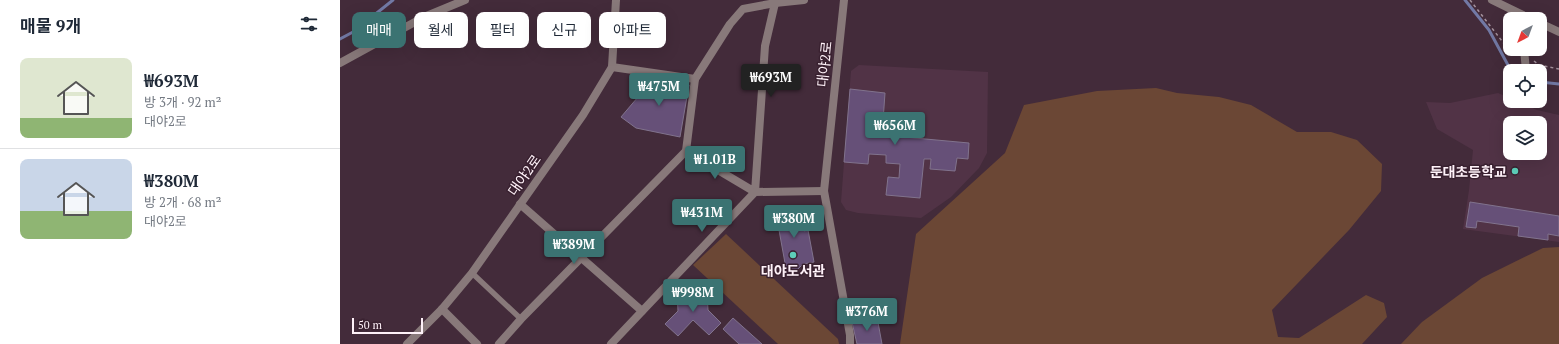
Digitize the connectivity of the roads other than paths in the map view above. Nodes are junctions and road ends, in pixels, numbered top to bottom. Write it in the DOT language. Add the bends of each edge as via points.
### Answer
graph roads {
  1 [pos="465,0"];
  2 [pos="616,0"];
  3 [pos="804,0"];
  4 [pos="844,0"];
  5 [pos="1492,0"];
  6 [pos="776,3"];
  7 [pos="1515,12"];
  8 [pos="1547,26"];
  9 [pos="1559,32"];
  10 [pos="340,63"];
  11 [pos="612,67"];
  12 [pos="694,79"];
  13 [pos="686,151"];
  14 [pos="824,191"];
  15 [pos="755,192"];
  16 [pos="520,204"];
  17 [pos="581,257"];
  18 [pos="472,273"];
  19 [pos="442,309"];
  20 [pos="642,312"];
  21 [pos="521,319"];
  22 [pos="407,344"];
  23 [pos="477,344"];
  24 [pos="499,344"];
  25 [pos="610,344"];
  26 [pos="850,344"];
  1 -- 10 [label="street" via="424,18"];
  2 -- 11 [label="street, 대야2로"];
  3 -- 6 [label="street"];
  4 -- 14 [label="street, 대야2로"];
  5 -- 7 [label="street"];
  6 -- 12 [label="street" via="743,9 730,24"];
  6 -- 15 [label="street" via="765,46"];
  8 -- 9 [label="street"];
  11 -- 12 [label="street"];
  11 -- 16 [label="street, 대야2로" via="583,114"];
  12 -- 13 [label="street"];
  13 -- 15 [label="street"];
  13 -- 17 [label="street"];
  14 -- 15 [label="street"];
  14 -- 26 [label="street, 대야2로"];
  15 -- 20 [label="street"];
  16 -- 17 [label="street"];
  16 -- 18 [label="street, 대야2로"];
  17 -- 20 [label="street"];
  17 -- 21 [label="street"];
  18 -- 19 [label="street, 대야2로"];
  18 -- 21 [label="lane"];
  19 -- 22 [label="street, 대야2로"];
  19 -- 23 [label="street"];
  20 -- 25 [label="street"];
  21 -- 24 [label="street"];
}
